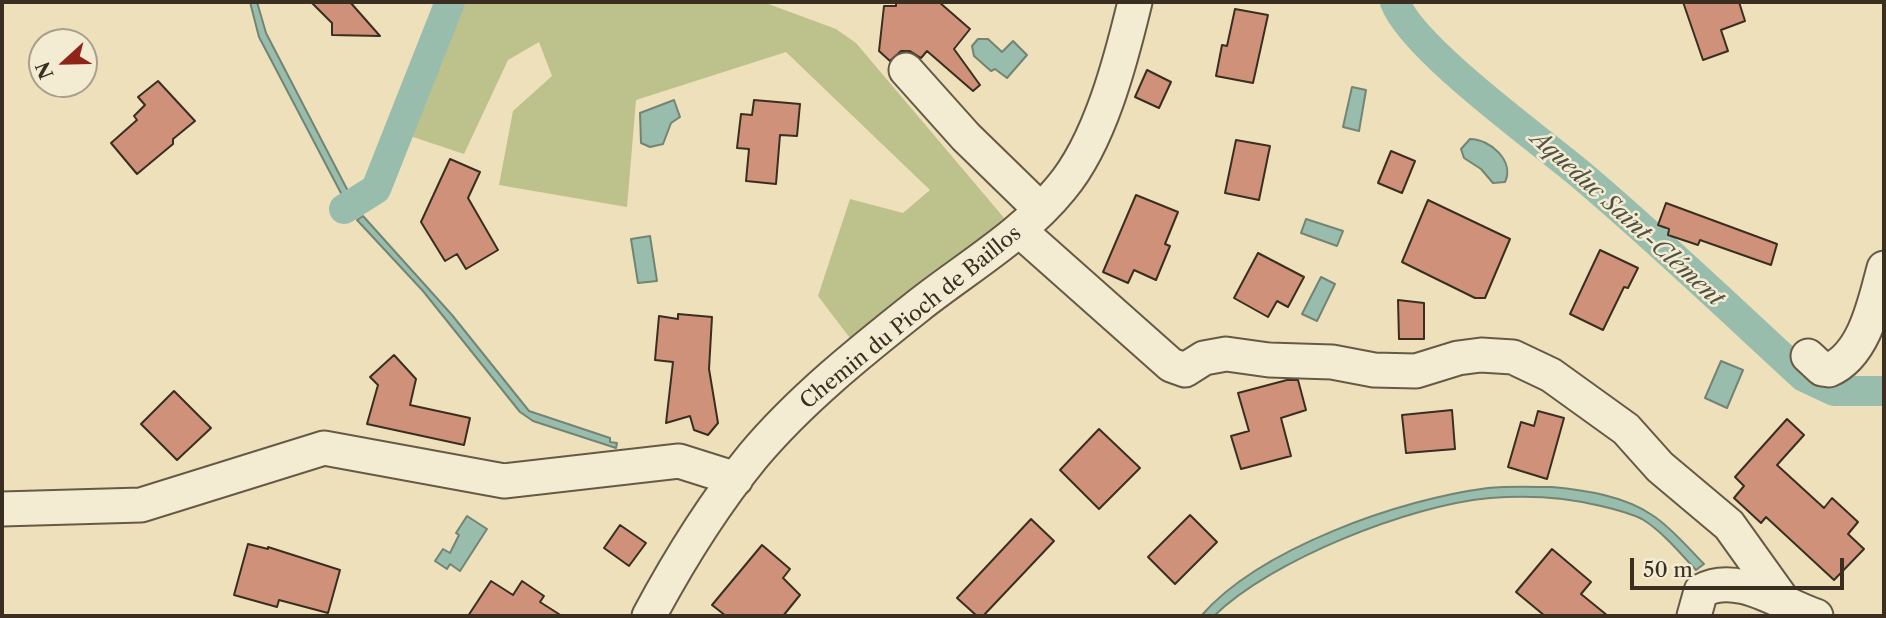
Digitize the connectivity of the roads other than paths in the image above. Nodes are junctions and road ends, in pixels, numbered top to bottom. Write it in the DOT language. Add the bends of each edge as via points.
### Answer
graph roads {
  1 [pos="1135,2"];
  2 [pos="906,69"];
  3 [pos="1030,220"];
  4 [pos="1884,268"];
  5 [pos="1808,356"];
  6 [pos="736,479"];
  7 [pos="2,509"];
  8 [pos="1802,611"];
  9 [pos="649,616"];
  10 [pos="1694,616"];
  1 -- 3 [label="street, Chemin du Pioch de Baillos" via="1090,141 1063,187"];
  2 -- 3 [label="street"];
  3 -- 6 [label="street, Chemin du Pioch de Baillos" via="863,351 793,414"];
  3 -- 8 [label="street" via="1171,365 1185,370 1204,358 1226,354 1416,371 1481,355 1513,358 1551,375 1626,429 1660,467 1729,524"];
  4 -- 5 [label="street" via="1871,314 1851,351 1829,370"];
  6 -- 7 [label="street" via="679,461 505,481 324,448 141,505"];
  6 -- 9 [label="street, Chemin du Pioch de Baillos" via="706,519"];
  8 -- 10 [label="street" via="1731,582 1702,591"];
}
